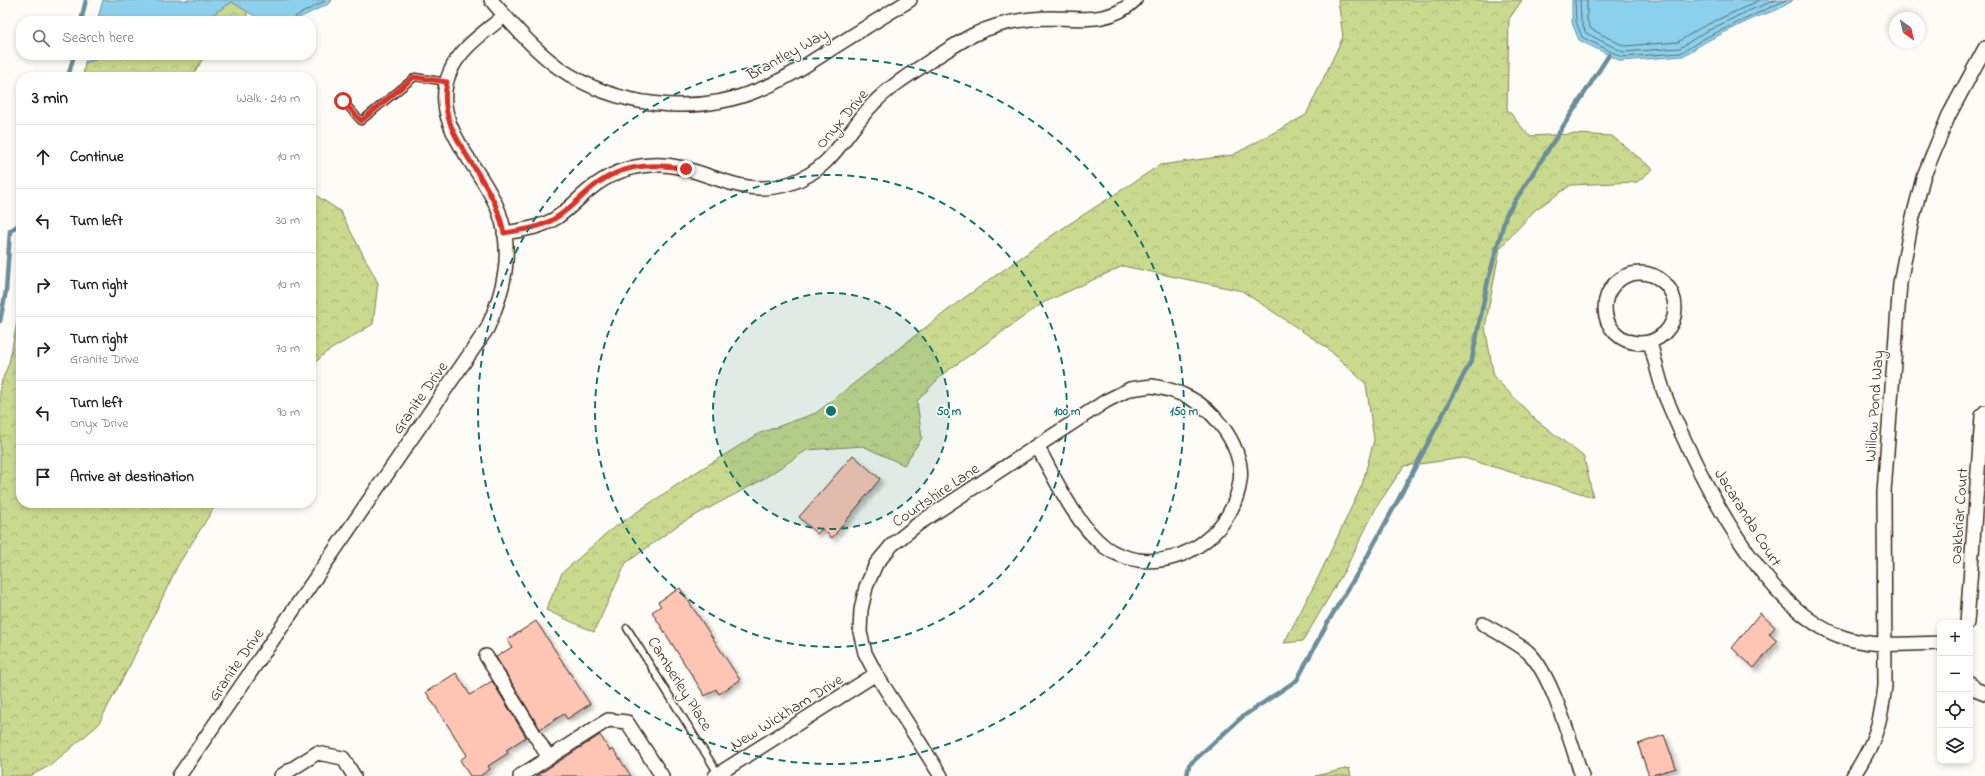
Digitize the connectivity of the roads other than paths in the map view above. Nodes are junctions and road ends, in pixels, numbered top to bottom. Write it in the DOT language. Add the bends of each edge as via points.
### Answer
graph roads {
  1 [pos="491,0"];
  2 [pos="910,0"];
  3 [pos="1135,0"];
  4 [pos="504,16"];
  5 [pos="1985,48"];
  6 [pos="447,82"];
  7 [pos="343,101"];
  8 [pos="504,233"];
  9 [pos="1650,342"];
  10 [pos="1985,412"];
  11 [pos="1037,446"];
  12 [pos="1966,620"];
  13 [pos="1484,624"];
  14 [pos="627,628"];
  15 [pos="1937,643"];
  16 [pos="1885,644"];
  17 [pos="486,656"];
  18 [pos="876,674"];
  19 [pos="1973,687"];
  20 [pos="1985,693"];
  21 [pos="549,758"];
  22 [pos="718,775"];
  23 [pos="178,776"];
  24 [pos="281,776"];
  25 [pos="354,776"];
  26 [pos="520,776"];
  27 [pos="662,776"];
  28 [pos="941,776"];
  29 [pos="1582,776"];
  30 [pos="1853,776"];
  1 -- 4 [label="street, Brantley Way"];
  2 -- 4 [label="street, Brantley Way" via="789,75 756,92 721,101 684,106 647,103 618,96 588,84 560,68 534,48"];
  3 -- 8 [label="street, Onyx Drive" via="1115,13 1097,19 1011,22 974,35 910,74 886,92 872,105 825,164 792,183 748,188 686,169 652,164 635,167 603,180 554,219 540,226"];
  4 -- 6 [label="street, Granite Drive" via="457,58"];
  5 -- 16 [label="street, Willow Pond Way" via="1949,115 1923,178 1900,283 1884,492"];
  6 -- 7 [label="lane" via="414,77 361,121"];
  6 -- 8 [label="street, Granite Drive" via="445,107 449,122 456,138 491,194"];
  8 -- 23 [label="street, Granite Drive" via="506,269 503,287 487,329"];
  9 -- 9 [label="street" via="1638,344 1628,341 1610,327 1606,317 1606,300 1613,285 1633,273 1656,276 1673,294 1676,306 1669,328 1661,337"];
  9 -- 16 [label="street, Jacaranda Court" via="1665,396 1695,461 1726,519 1775,590 1818,625 1849,639"];
  10 -- 12 [label="street, Oakbriar Court" via="1982,416"];
  11 -- 11 [label="street, Courtshire Lane" via="1106,401 1130,390 1152,386 1174,390 1196,401 1215,417 1228,433 1238,455 1241,480 1236,501 1225,521 1212,535 1181,555 1145,561 1127,558 1106,547 1091,533 1073,509"];
  11 -- 18 [label="street, Courtshire Lane" via="918,524 892,545 876,564 866,587 860,632 865,653"];
  13 -- 29 [label="street" via="1528,652 1541,668 1550,686"];
  14 -- 22 [label="lane, Camberley Place"];
  15 -- 16 [label="street"];
  16 -- 30 [label="street, Willow Pond Way" via="1882,714 1865,758"];
  17 -- 21 [label="street"];
  18 -- 22 [label="street, New Wickham Drive"];
  18 -- 28 [label="street, Courtshire Lane"];
  19 -- 20 [label="street"];
  21 -- 26 [label="street"];
  21 -- 27 [label="street" via="608,720 627,722"];
  24 -- 25 [label="street" via="317,753 343,758"];
}
